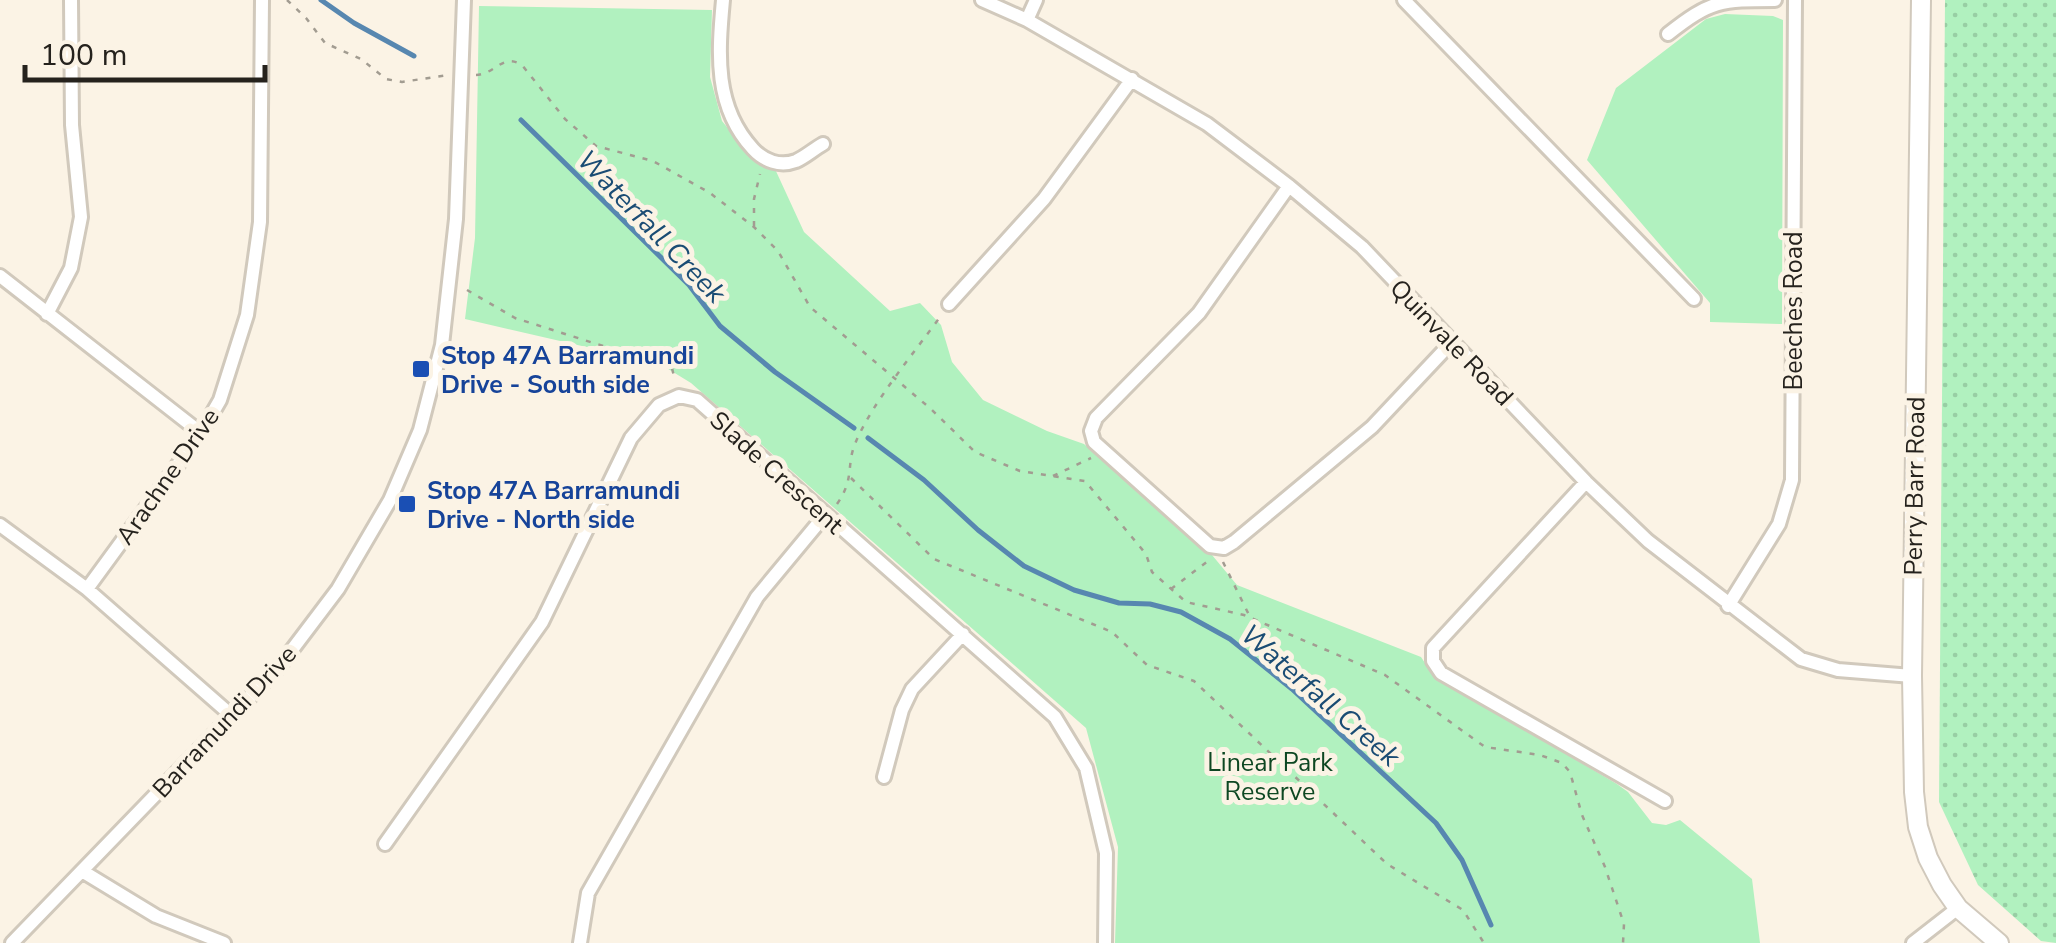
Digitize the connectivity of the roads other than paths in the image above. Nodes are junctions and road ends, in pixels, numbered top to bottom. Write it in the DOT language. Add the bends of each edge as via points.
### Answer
graph roads {
  1 [pos="71,0"];
  2 [pos="262,0"];
  3 [pos="464,0"];
  4 [pos="723,0"];
  5 [pos="982,0"];
  6 [pos="1036,0"];
  7 [pos="1404,0"];
  8 [pos="1775,0"];
  9 [pos="1795,0"];
  10 [pos="1921,0"];
  11 [pos="1026,20"];
  12 [pos="1668,34"];
  13 [pos="1132,79"];
  14 [pos="822,144"];
  15 [pos="1288,186"];
  16 [pos="0,276"];
  17 [pos="1694,299"];
  18 [pos="949,304"];
  19 [pos="47,314"];
  20 [pos="1452,342"];
  21 [pos="201,433"];
  22 [pos="1586,482"];
  23 [pos="825,514"];
  24 [pos="0,525"];
  25 [pos="87,589"];
  26 [pos="1728,606"];
  27 [pos="963,634"];
  28 [pos="1912,676"];
  29 [pos="231,715"];
  30 [pos="884,777"];
  31 [pos="1665,801"];
  32 [pos="385,844"];
  33 [pos="82,871"];
  34 [pos="1958,908"];
  35 [pos="12,943"];
  36 [pos="224,943"];
  37 [pos="580,943"];
  38 [pos="1105,943"];
  39 [pos="1912,943"];
  40 [pos="1999,943"];
  1 -- 19 [label="street" via="81,217 72,268"];
  2 -- 21 [label="street, Arachne Drive" via="258,241 247,314 220,400"];
  3 -- 29 [label="street, Barramundi Drive" via="456,219 442,345 420,430 390,500 338,589 279,667"];
  4 -- 14 [label="street" via="724,101 738,129 764,160 779,164 796,162"];
  5 -- 11 [label="street, Quinvale Road"];
  6 -- 11 [label="street"];
  7 -- 17 [label="street"];
  8 -- 12 [label="street" via="1721,0"];
  9 -- 26 [label="street, Beeches Road" via="1792,480 1780,524"];
  10 -- 28 [label="street, Perry Barr Road"];
  11 -- 13 [label="street, Quinvale Road"];
  13 -- 15 [label="street, Quinvale Road" via="1207,124"];
  13 -- 18 [label="street" via="1044,199"];
  15 -- 20 [label="street, Quinvale Road" via="1362,247"];
  15 -- 20 [label="street" via="1199,313 1096,418 1091,430 1104,452 1210,546 1224,548 1372,428"];
  16 -- 19 [label="street"];
  19 -- 21 [label="street"];
  20 -- 22 [label="street, Quinvale Road"];
  21 -- 25 [label="street, Arachne Drive"];
  22 -- 26 [label="street, Quinvale Road"];
  22 -- 31 [label="street" via="1434,648 1432,661 1441,673"];
  23 -- 27 [label="street, Slade Crescent"];
  23 -- 32 [label="street, Slade Crescent" via="697,400 678,396 659,405 632,438 542,622"];
  23 -- 37 [label="street" via="758,597 597,876"];
  24 -- 25 [label="street"];
  25 -- 29 [label="street"];
  26 -- 28 [label="street, Quinvale Road" via="1801,659 1838,670"];
  27 -- 30 [label="street" via="912,690"];
  27 -- 38 [label="street, Slade Crescent" via="1055,716 1086,768 1106,853"];
  28 -- 34 [label="street, Perry Barr Road" via="1918,826 1928,858"];
  29 -- 33 [label="street, Barramundi Drive"];
  33 -- 35 [label="street, Barramundi Drive"];
  33 -- 36 [label="street" via="156,916"];
  34 -- 39 [label="street"];
  34 -- 40 [label="street, Perry Barr Road"];
}
